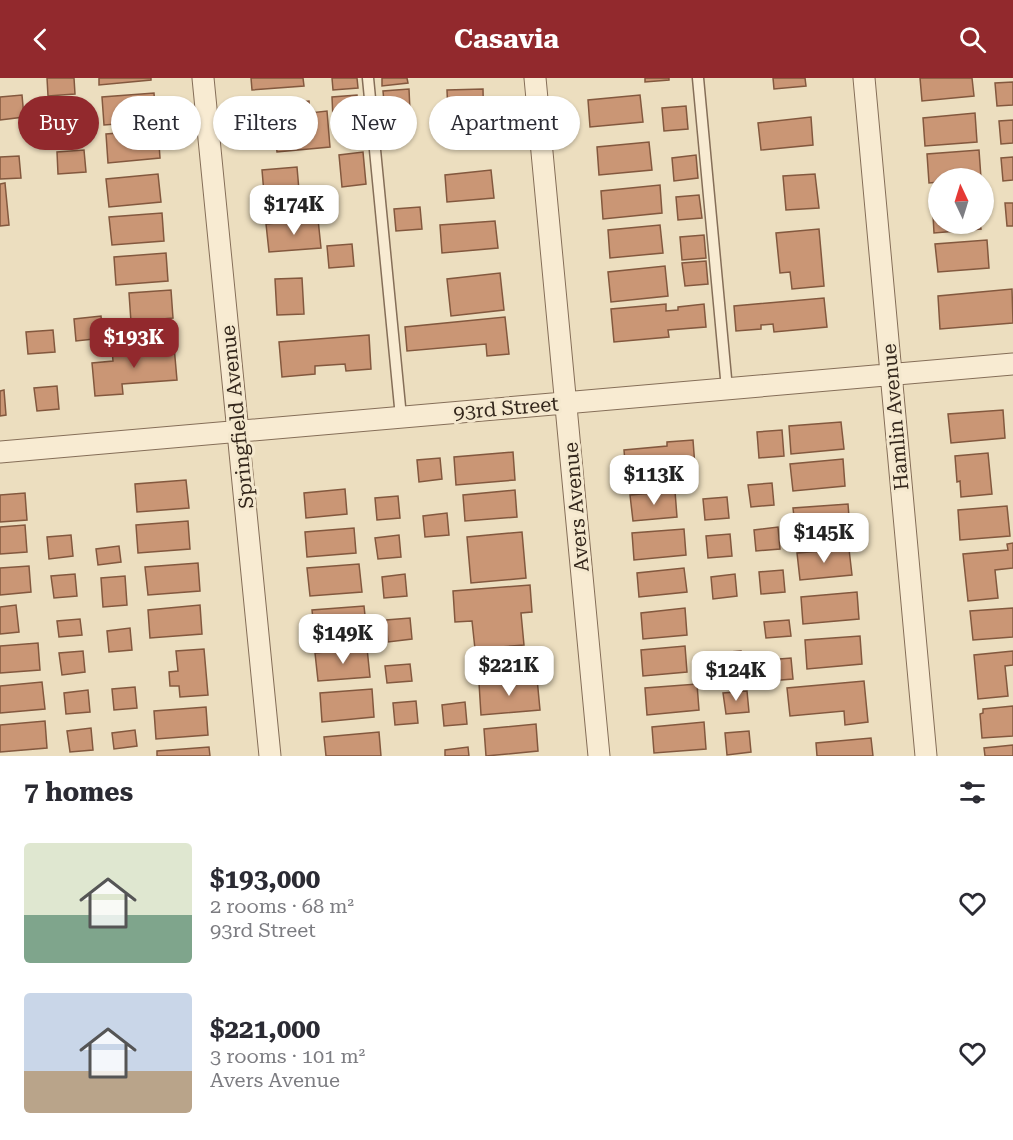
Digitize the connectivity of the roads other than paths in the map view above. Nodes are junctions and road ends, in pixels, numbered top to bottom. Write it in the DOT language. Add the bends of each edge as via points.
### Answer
graph roads {
  1 [pos="203,78"];
  2 [pos="368,78"];
  3 [pos="535,78"];
  4 [pos="698,78"];
  5 [pos="864,78"];
  6 [pos="1013,364"];
  7 [pos="891,375"];
  8 [pos="727,389"];
  9 [pos="566,403"];
  10 [pos="401,417"];
  11 [pos="238,432"];
  12 [pos="0,452"];
  13 [pos="270,756"];
  14 [pos="599,756"];
  15 [pos="926,756"];
  1 -- 11 [label="street, Springfield Avenue"];
  2 -- 10 [label="lane"];
  3 -- 9 [label="street, Avers Avenue"];
  4 -- 8 [label="lane"];
  5 -- 7 [label="street, Hamlin Avenue"];
  6 -- 7 [label="street, 93rd Street"];
  7 -- 8 [label="street, 93rd Street"];
  7 -- 15 [label="street, Hamlin Avenue"];
  8 -- 9 [label="street, 93rd Street"];
  9 -- 10 [label="street, 93rd Street"];
  9 -- 14 [label="street, Avers Avenue"];
  10 -- 11 [label="street, 93rd Street"];
  11 -- 12 [label="street, 93rd Street"];
  11 -- 13 [label="street, Springfield Avenue"];
}
